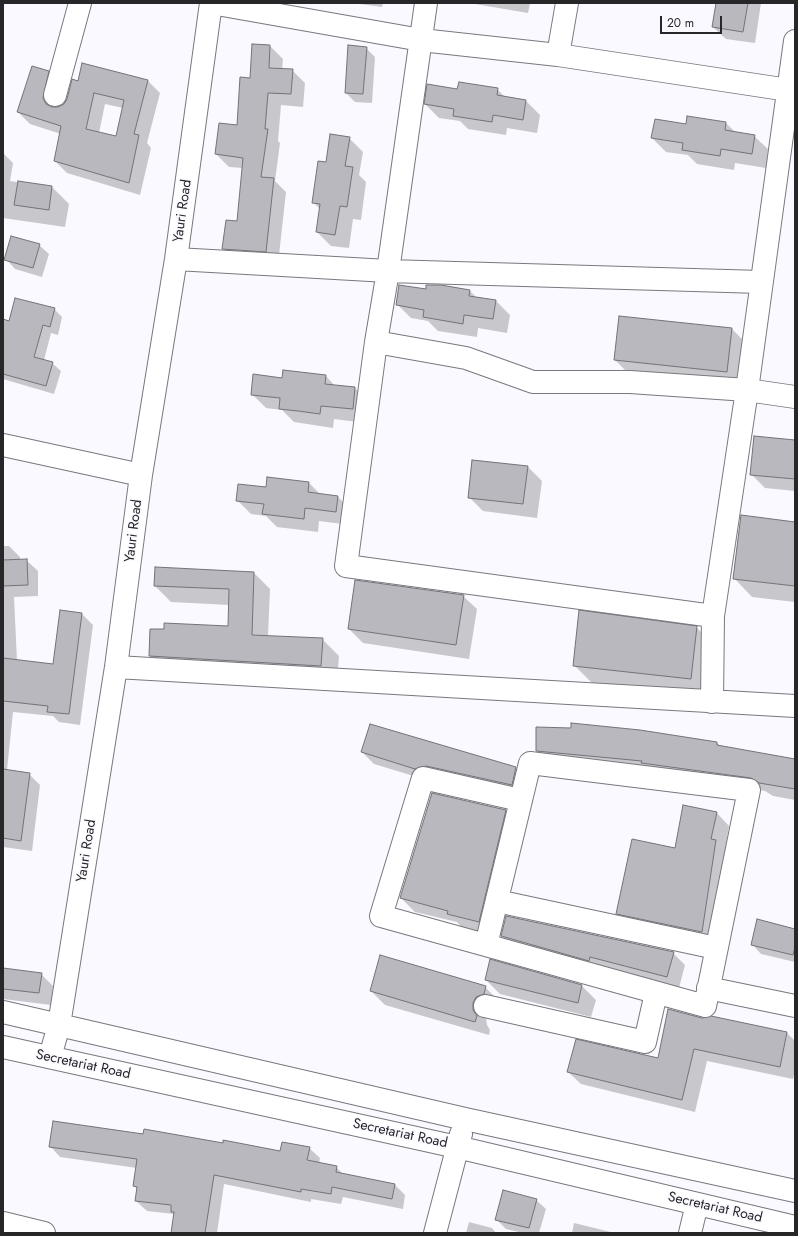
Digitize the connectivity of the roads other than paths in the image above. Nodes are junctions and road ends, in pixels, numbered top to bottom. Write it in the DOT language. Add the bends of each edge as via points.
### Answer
graph roads {
  1 [pos="80,3"];
  2 [pos="211,3"];
  3 [pos="426,3"];
  4 [pos="567,3"];
  5 [pos="421,40"];
  6 [pos="795,41"];
  7 [pos="558,55"];
  8 [pos="791,90"];
  9 [pos="55,95"];
  10 [pos="176,259"];
  11 [pos="388,271"];
  12 [pos="761,282"];
  13 [pos="376,342"];
  14 [pos="747,390"];
  15 [pos="795,397"];
  16 [pos="3,445"];
  17 [pos="141,475"];
  18 [pos="713,616"];
  19 [pos="116,667"];
  20 [pos="712,702"];
  21 [pos="795,706"];
  22 [pos="520,800"];
  23 [pos="497,901"];
  24 [pos="486,946"];
  25 [pos="716,948"];
  26 [pos="708,988"];
  27 [pos="656,993"];
  28 [pos="485,1006"];
  29 [pos="795,1006"];
  30 [pos="3,1012"];
  31 [pos="59,1025"];
  32 [pos="3,1047"];
  33 [pos="50,1057"];
  34 [pos="466,1119"];
  35 [pos="457,1147"];
  36 [pos="795,1191"];
  37 [pos="697,1204"];
  38 [pos="3,1224"];
  39 [pos="795,1227"];
  40 [pos="44,1233"];
  41 [pos="435,1233"];
  42 [pos="690,1233"];
  1 -- 9 [label="street"];
  2 -- 5 [label="street"];
  2 -- 10 [label="street, Yauri Road"];
  3 -- 5 [label="street"];
  4 -- 7 [label="street"];
  5 -- 7 [label="street"];
  5 -- 11 [label="street"];
  6 -- 8 [label="street"];
  7 -- 8 [label="street"];
  8 -- 12 [label="street"];
  10 -- 11 [label="street"];
  10 -- 17 [label="street, Yauri Road"];
  11 -- 12 [label="street"];
  11 -- 13 [label="street"];
  12 -- 14 [label="street"];
  13 -- 14 [label="street" via="466,358 534,382 630,382"];
  13 -- 18 [label="street" via="346,566"];
  14 -- 15 [label="street"];
  14 -- 18 [label="street"];
  16 -- 17 [label="street"];
  17 -- 19 [label="street, Yauri Road"];
  18 -- 20 [label="street"];
  19 -- 20 [label="street"];
  19 -- 31 [label="street, Yauri Road"];
  20 -- 21 [label="street"];
  22 -- 23 [label="street"];
  22 -- 24 [label="street" via="423,778 381,916"];
  22 -- 25 [label="street" via="530,763 749,790"];
  23 -- 24 [label="street"];
  23 -- 25 [label="street"];
  24 -- 27 [label="street"];
  25 -- 26 [label="street"];
  26 -- 27 [label="street" via="705,1006"];
  26 -- 29 [label="street"];
  27 -- 28 [label="street" via="645,1042"];
  30 -- 31 [label="street, Secretariat Road"];
  31 -- 33 [label="street, Yauri Road"];
  31 -- 34 [label="street, Secretariat Road"];
  32 -- 33 [label="street, Secretariat Road"];
  33 -- 35 [label="street, Secretariat Road"];
  34 -- 35 [label="street"];
  34 -- 36 [label="street, Secretariat Road"];
  35 -- 37 [label="street, Secretariat Road"];
  35 -- 41 [label="street"];
  37 -- 39 [label="street, Secretariat Road"];
  37 -- 42 [label="street"];
  38 -- 40 [label="street"];
}
